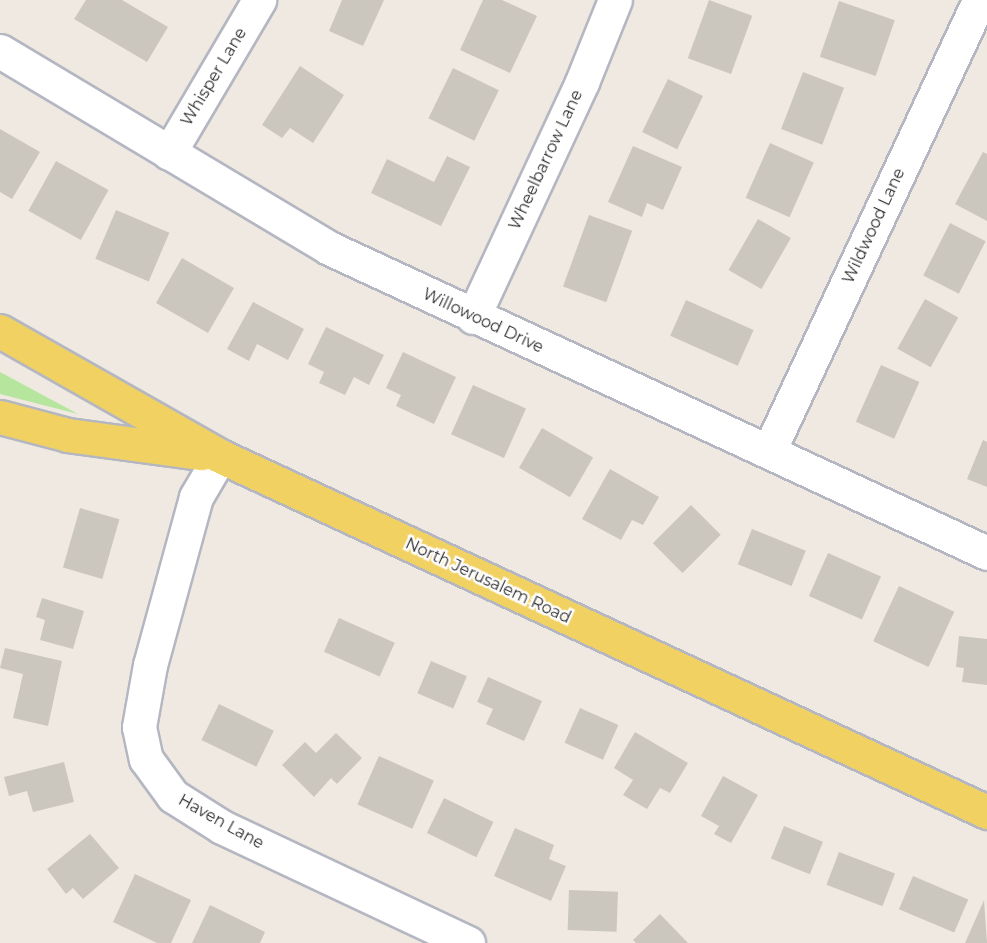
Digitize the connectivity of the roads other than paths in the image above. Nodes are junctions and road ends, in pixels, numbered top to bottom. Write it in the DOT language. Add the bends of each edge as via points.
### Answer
graph roads {
  1 [pos="260,0"];
  2 [pos="615,0"];
  3 [pos="979,0"];
  4 [pos="0,51"];
  5 [pos="169,153"];
  6 [pos="473,317"];
  7 [pos="0,331"];
  8 [pos="0,417"];
  9 [pos="769,451"];
  10 [pos="220,456"];
  11 [pos="987,553"];
  12 [pos="987,812"];
  13 [pos="468,943"];
  1 -- 5 [label="street, Whisper Lane"];
  2 -- 6 [label="street, Wheelbarrow Lane" via="582,82"];
  3 -- 9 [label="street, Wildwood Lane"];
  4 -- 5 [label="street, Willowood Drive"];
  5 -- 6 [label="street, Willowood Drive" via="329,248"];
  6 -- 9 [label="street, Willowood Drive"];
  7 -- 10 [label="main road, North Jerusalem Road"];
  8 -- 10 [label="main road" via="68,435"];
  9 -- 11 [label="street, Willowood Drive"];
  10 -- 12 [label="main road, North Jerusalem Road"];
  10 -- 13 [label="street, Haven Lane" via="196,497 150,665 139,726 146,759 173,796 222,827"];
}
